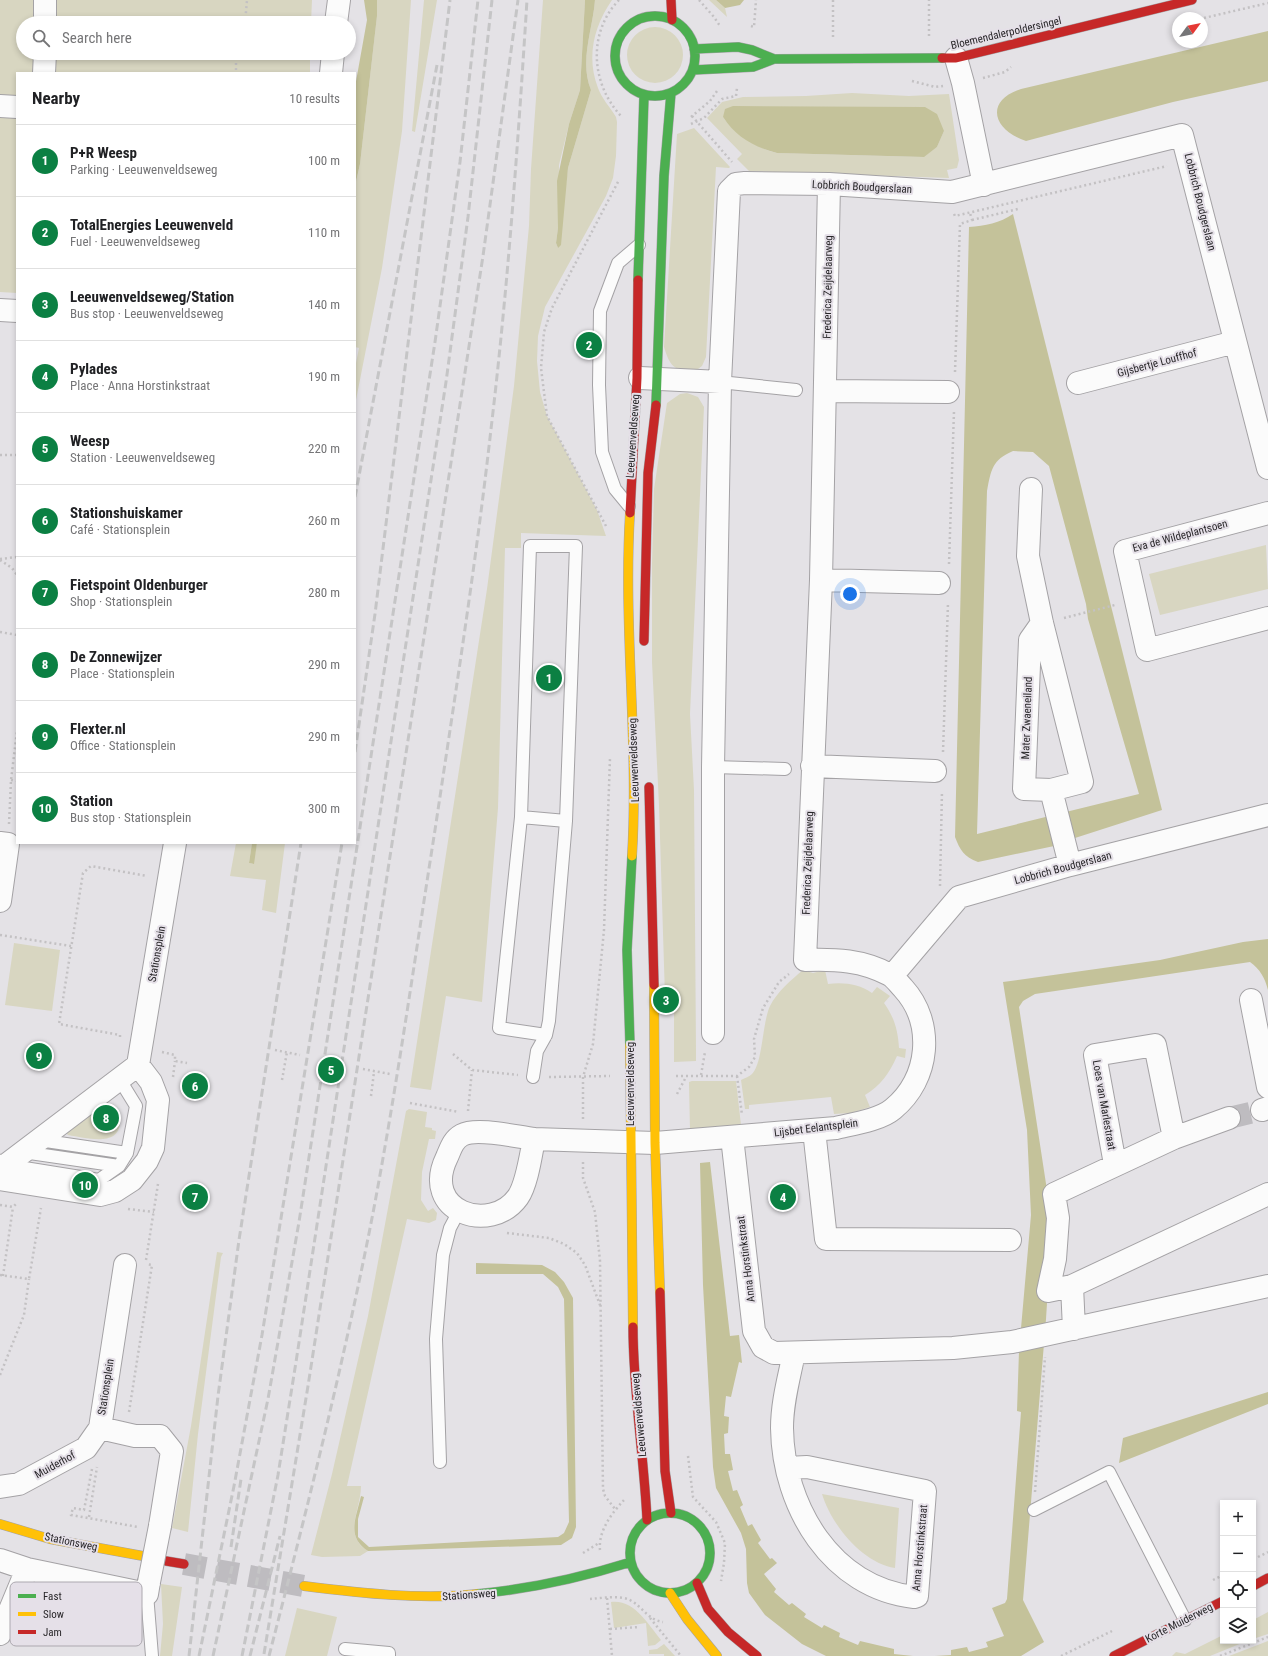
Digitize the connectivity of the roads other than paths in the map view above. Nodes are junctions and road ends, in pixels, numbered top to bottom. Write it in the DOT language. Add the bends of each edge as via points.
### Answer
graph roads {
  1 [pos="46,0"];
  2 [pos="339,0"];
  3 [pos="671,0"];
  4 [pos="1192,0"];
  5 [pos="646,6"];
  6 [pos="45,16"];
  7 [pos="337,16"];
  8 [pos="646,17"];
  9 [pos="672,20"];
  10 [pos="694,49"];
  11 [pos="956,58"];
  12 [pos="774,59"];
  13 [pos="44,60"];
  14 [pos="332,60"];
  15 [pos="692,70"];
  16 [pos="44,72"];
  17 [pos="331,72"];
  18 [pos="671,94"];
  19 [pos="644,96"];
  20 [pos="0,106"];
  21 [pos="16,107"];
  22 [pos="830,184"];
  23 [pos="984,185"];
  24 [pos="638,245"];
  25 [pos="0,310"];
  26 [pos="16,311"];
  27 [pos="1236,342"];
  28 [pos="637,378"];
  29 [pos="658,380"];
  30 [pos="720,382"];
  31 [pos="1078,383"];
  32 [pos="796,390"];
  33 [pos="826,391"];
  34 [pos="952,392"];
  35 [pos="1268,468"];
  36 [pos="1032,489"];
  37 [pos="629,507"];
  38 [pos="1268,513"];
  39 [pos="821,580"];
  40 [pos="946,582"];
  41 [pos="1268,618"];
  42 [pos="1042,623"];
  43 [pos="644,654"];
  44 [pos="812,766"];
  45 [pos="713,768"];
  46 [pos="785,769"];
  47 [pos="940,771"];
  48 [pos="649,779"];
  49 [pos="1053,798"];
  50 [pos="1268,815"];
  51 [pos="521,817"];
  52 [pos="566,821"];
  53 [pos="8,839"];
  54 [pos="175,844"];
  55 [pos="1070,862"];
  56 [pos="0,901"];
  57 [pos="805,960"];
  58 [pos="892,976"];
  59 [pos="1260,1012"];
  60 [pos="713,1033"];
  61 [pos="546,1035"];
  62 [pos="140,1056"];
  63 [pos="533,1077"];
  64 [pos="120,1080"];
  65 [pos="1268,1087"];
  66 [pos="1229,1118"];
  67 [pos="814,1130"];
  68 [pos="738,1136"];
  69 [pos="534,1138"];
  70 [pos="1174,1138"];
  71 [pos="630,1142"];
  72 [pos="654,1143"];
  73 [pos="30,1146"];
  74 [pos="127,1154"];
  75 [pos="1115,1164"];
  76 [pos="119,1166"];
  77 [pos="2,1170"];
  78 [pos="1268,1194"];
  79 [pos="459,1211"];
  80 [pos="1010,1240"];
  81 [pos="125,1265"];
  82 [pos="1072,1286"];
  83 [pos="1268,1286"];
  84 [pos="1061,1332"];
  85 [pos="794,1353"];
  86 [pos="100,1428"];
  87 [pos="440,1462"];
  88 [pos="787,1468"];
  89 [pos="0,1487"];
  90 [pos="1034,1510"];
  91 [pos="671,1513"];
  92 [pos="647,1520"];
  93 [pos="0,1524"];
  94 [pos="143,1556"];
  95 [pos="0,1560"];
  96 [pos="166,1560"];
  97 [pos="631,1562"];
  98 [pos="184,1564"];
  99 [pos="26,1569"];
  100 [pos="1268,1578"];
  101 [pos="21,1582"];
  102 [pos="109,1582"];
  103 [pos="698,1583"];
  104 [pos="1256,1584"];
  105 [pos="304,1586"];
  106 [pos="142,1587"];
  107 [pos="148,1588"];
  108 [pos="670,1594"];
  109 [pos="1220,1602"];
  110 [pos="10,1609"];
  111 [pos="1185,1620"];
  112 [pos="0,1634"];
  113 [pos="345,1649"];
  114 [pos="152,1656"];
  115 [pos="389,1656"];
  116 [pos="717,1656"];
  117 [pos="756,1656"];
  118 [pos="1114,1656"];
  1 -- 6 [label="street"];
  2 -- 7 [label="street"];
  3 -- 9 [label="main road"];
  4 -- 11 [label="main road, Bloemendalerpoldersingel"];
  5 -- 8 [label="main road"];
  8 -- 9 [label="main road" via="657,16"];
  8 -- 19 [label="main road" via="625,29 617,41 614,54 616,68 622,80 632,90"];
  9 -- 10 [label="main road" via="687,32"];
  10 -- 12 [label="main road, Bloemendalerpoldersingel" via="738,47"];
  10 -- 15 [label="main road"];
  11 -- 12 [label="main road, Bloemendalerpoldersingel"];
  11 -- 23 [label="street"];
  12 -- 15 [label="main road, Bloemendalerpoldersingel" via="753,67"];
  13 -- 16 [label="street"];
  14 -- 17 [label="street"];
  15 -- 18 [label="main road" via="684,84"];
  18 -- 19 [label="main road"];
  18 -- 29 [label="main road, Leeuwenveldseweg" via="664,176"];
  19 -- 24 [label="main road, Leeuwenveldseweg"];
  20 -- 21 [label="street"];
  22 -- 23 [label="street, Lobbrich Boudgerslaan" via="952,192"];
  22 -- 30 [label="street, Lobbrich Boudgerslaan" via="740,183 733,185 729,191"];
  22 -- 33 [label="street, Frederica Zeijdelaarweg"];
  23 -- 27 [label="street, Lobbrich Boudgerslaan" via="1182,135"];
  24 -- 28 [label="main road, Leeuwenveldseweg"];
  24 -- 37 [label="lane" via="618,263 600,311 602,452 615,489"];
  25 -- 26 [label="street"];
  27 -- 31 [label="street, Gijsbertje Louffhof"];
  27 -- 35 [label="street, Lobbrich Boudgerslaan"];
  28 -- 29 [label="street, Leeuwenveldseweg"];
  28 -- 37 [label="main road, Leeuwenveldseweg"];
  29 -- 30 [label="street, Leeuwenveldseweg"];
  29 -- 43 [label="main road, Leeuwenveldseweg" via="655,427 648,473"];
  30 -- 32 [label="lane, Leeuwenveldseweg"];
  30 -- 45 [label="street"];
  33 -- 34 [label="street"];
  33 -- 39 [label="street, Frederica Zeijdelaarweg"];
  36 -- 42 [label="street, Mater Zwaeneiland" via="1028,556"];
  37 -- 71 [label="main road, Leeuwenveldseweg" via="628,594 635,808 627,950 631,1076"];
  38 -- 41 [label="street, Eva de Wildeplantsoen" via="1125,551 1147,650"];
  39 -- 40 [label="street"];
  39 -- 44 [label="street, Frederica Zeijdelaarweg"];
  42 -- 49 [label="street, Mater Zwaeneiland" via="1082,782"];
  42 -- 49 [label="street, Mater Zwaeneiland" via="1030,640 1024,789"];
  44 -- 47 [label="street"];
  44 -- 57 [label="street, Frederica Zeijdelaarweg"];
  45 -- 46 [label="lane"];
  45 -- 60 [label="street"];
  48 -- 72 [label="main road, Leeuwenveldseweg" via="653,904"];
  49 -- 55 [label="street"];
  50 -- 55 [label="street, Lobbrich Boudgerslaan"];
  51 -- 52 [label="lane"];
  51 -- 52 [label="lane" via="530,546 576,546"];
  51 -- 61 [label="lane" via="500,1028"];
  52 -- 61 [label="lane"];
  53 -- 56 [label="street"];
  54 -- 62 [label="street, Stationsplein"];
  55 -- 58 [label="street, Lobbrich Boudgerslaan" via="959,896"];
  57 -- 58 [label="street, Lijsbet Eelantsplein" via="840,959 869,965"];
  58 -- 67 [label="street, Lijsbet Eelantsplein" via="911,997 921,1018 925,1041 923,1060 916,1082 907,1096 892,1110 861,1123"];
  59 -- 65 [label="street"];
  61 -- 63 [label="lane" via="536,1051"];
  62 -- 64 [label="street"];
  62 -- 77 [label="street" via="158,1100 153,1148 147,1161 132,1180 115,1191 100,1196"];
  64 -- 73 [label="street"];
  64 -- 74 [label="lane" via="136,1106"];
  66 -- 70 [label="street, Loes van Marlestraat"];
  67 -- 68 [label="street, Lijsbet Eelantsplein"];
  67 -- 80 [label="street" via="826,1239"];
  68 -- 72 [label="street, Lijsbet Eelantsplein"];
  68 -- 85 [label="street, Anna Horstinkstraat" via="754,1331 768,1351"];
  69 -- 71 [label="street, Leeuwenveldseweg"];
  69 -- 79 [label="street" via="519,1196 511,1206 496,1214 483,1215"];
  69 -- 79 [label="street, Leeuwenveldseweg" via="484,1132 463,1134 454,1141 442,1167 442,1191 448,1203"];
  70 -- 75 [label="street, Loes van Marlestraat"];
  70 -- 75 [label="street, Loes van Marlestraat" via="1155,1045 1095,1055"];
  71 -- 72 [label="street, Leeuwenveldseweg"];
  71 -- 92 [label="main road, Leeuwenveldseweg" via="633,1354"];
  72 -- 91 [label="main road, Leeuwenveldseweg" via="665,1471"];
  73 -- 74 [label="lane"];
  73 -- 76 [label="lane"];
  73 -- 77 [label="street"];
  74 -- 76 [label="lane"];
  75 -- 82 [label="street, Loes van Marlestraat" via="1054,1194 1058,1218 1048,1291"];
  76 -- 77 [label="lane" via="99,1180"];
  78 -- 82 [label="street, Loes van Marlestraat"];
  79 -- 87 [label="lane" via="450,1228 443,1254 436,1339"];
  81 -- 86 [label="street, Stationsplein"];
  82 -- 84 [label="street"];
  83 -- 84 [label="street"];
  84 -- 85 [label="street, Anna Horstinkstraat" via="1012,1342 953,1348"];
  85 -- 88 [label="street, Anna Horstinkstraat" via="783,1413"];
  86 -- 89 [label="street, Muiderhof" via="86,1448 19,1484"];
  86 -- 107 [label="street, Stationsplein, bridge" via="135,1436 160,1436 172,1451 150,1529"];
  88 -- 88 [label="street, Anna Horstinkstraat" via="797,1499 810,1526 820,1543 841,1566 873,1587 906,1597 917,1596 925,1491 807,1467"];
  90 -- 111 [label="lane" via="1109,1472"];
  91 -- 92 [label="main road" via="658,1514"];
  91 -- 103 [label="main road" via="694,1520 708,1539 709,1563"];
  92 -- 97 [label="main road" via="636,1531 630,1546"];
  93 -- 94 [label="main road, Stationsweg" via="50,1538"];
  95 -- 99 [label="street"];
  96 -- 98 [label="main road"];
  97 -- 105 [label="main road, Stationsweg" via="553,1583 498,1593 414,1597"];
  97 -- 108 [label="main road" via="636,1574 645,1584 657,1591"];
  99 -- 101 [label="street"];
  99 -- 102 [label="street"];
  100 -- 104 [label="main road"];
  103 -- 108 [label="main road" via="685,1591"];
  103 -- 117 [label="main road" via="708,1609 728,1632"];
  106 -- 107 [label="street"];
  107 -- 114 [label="lane"];
  108 -- 116 [label="main road"];
  109 -- 111 [label="main road, Korte Muiderweg"];
  110 -- 112 [label="street"];
  111 -- 118 [label="main road, Korte Muiderweg"];
  113 -- 115 [label="lane" via="389,1652"];
}
